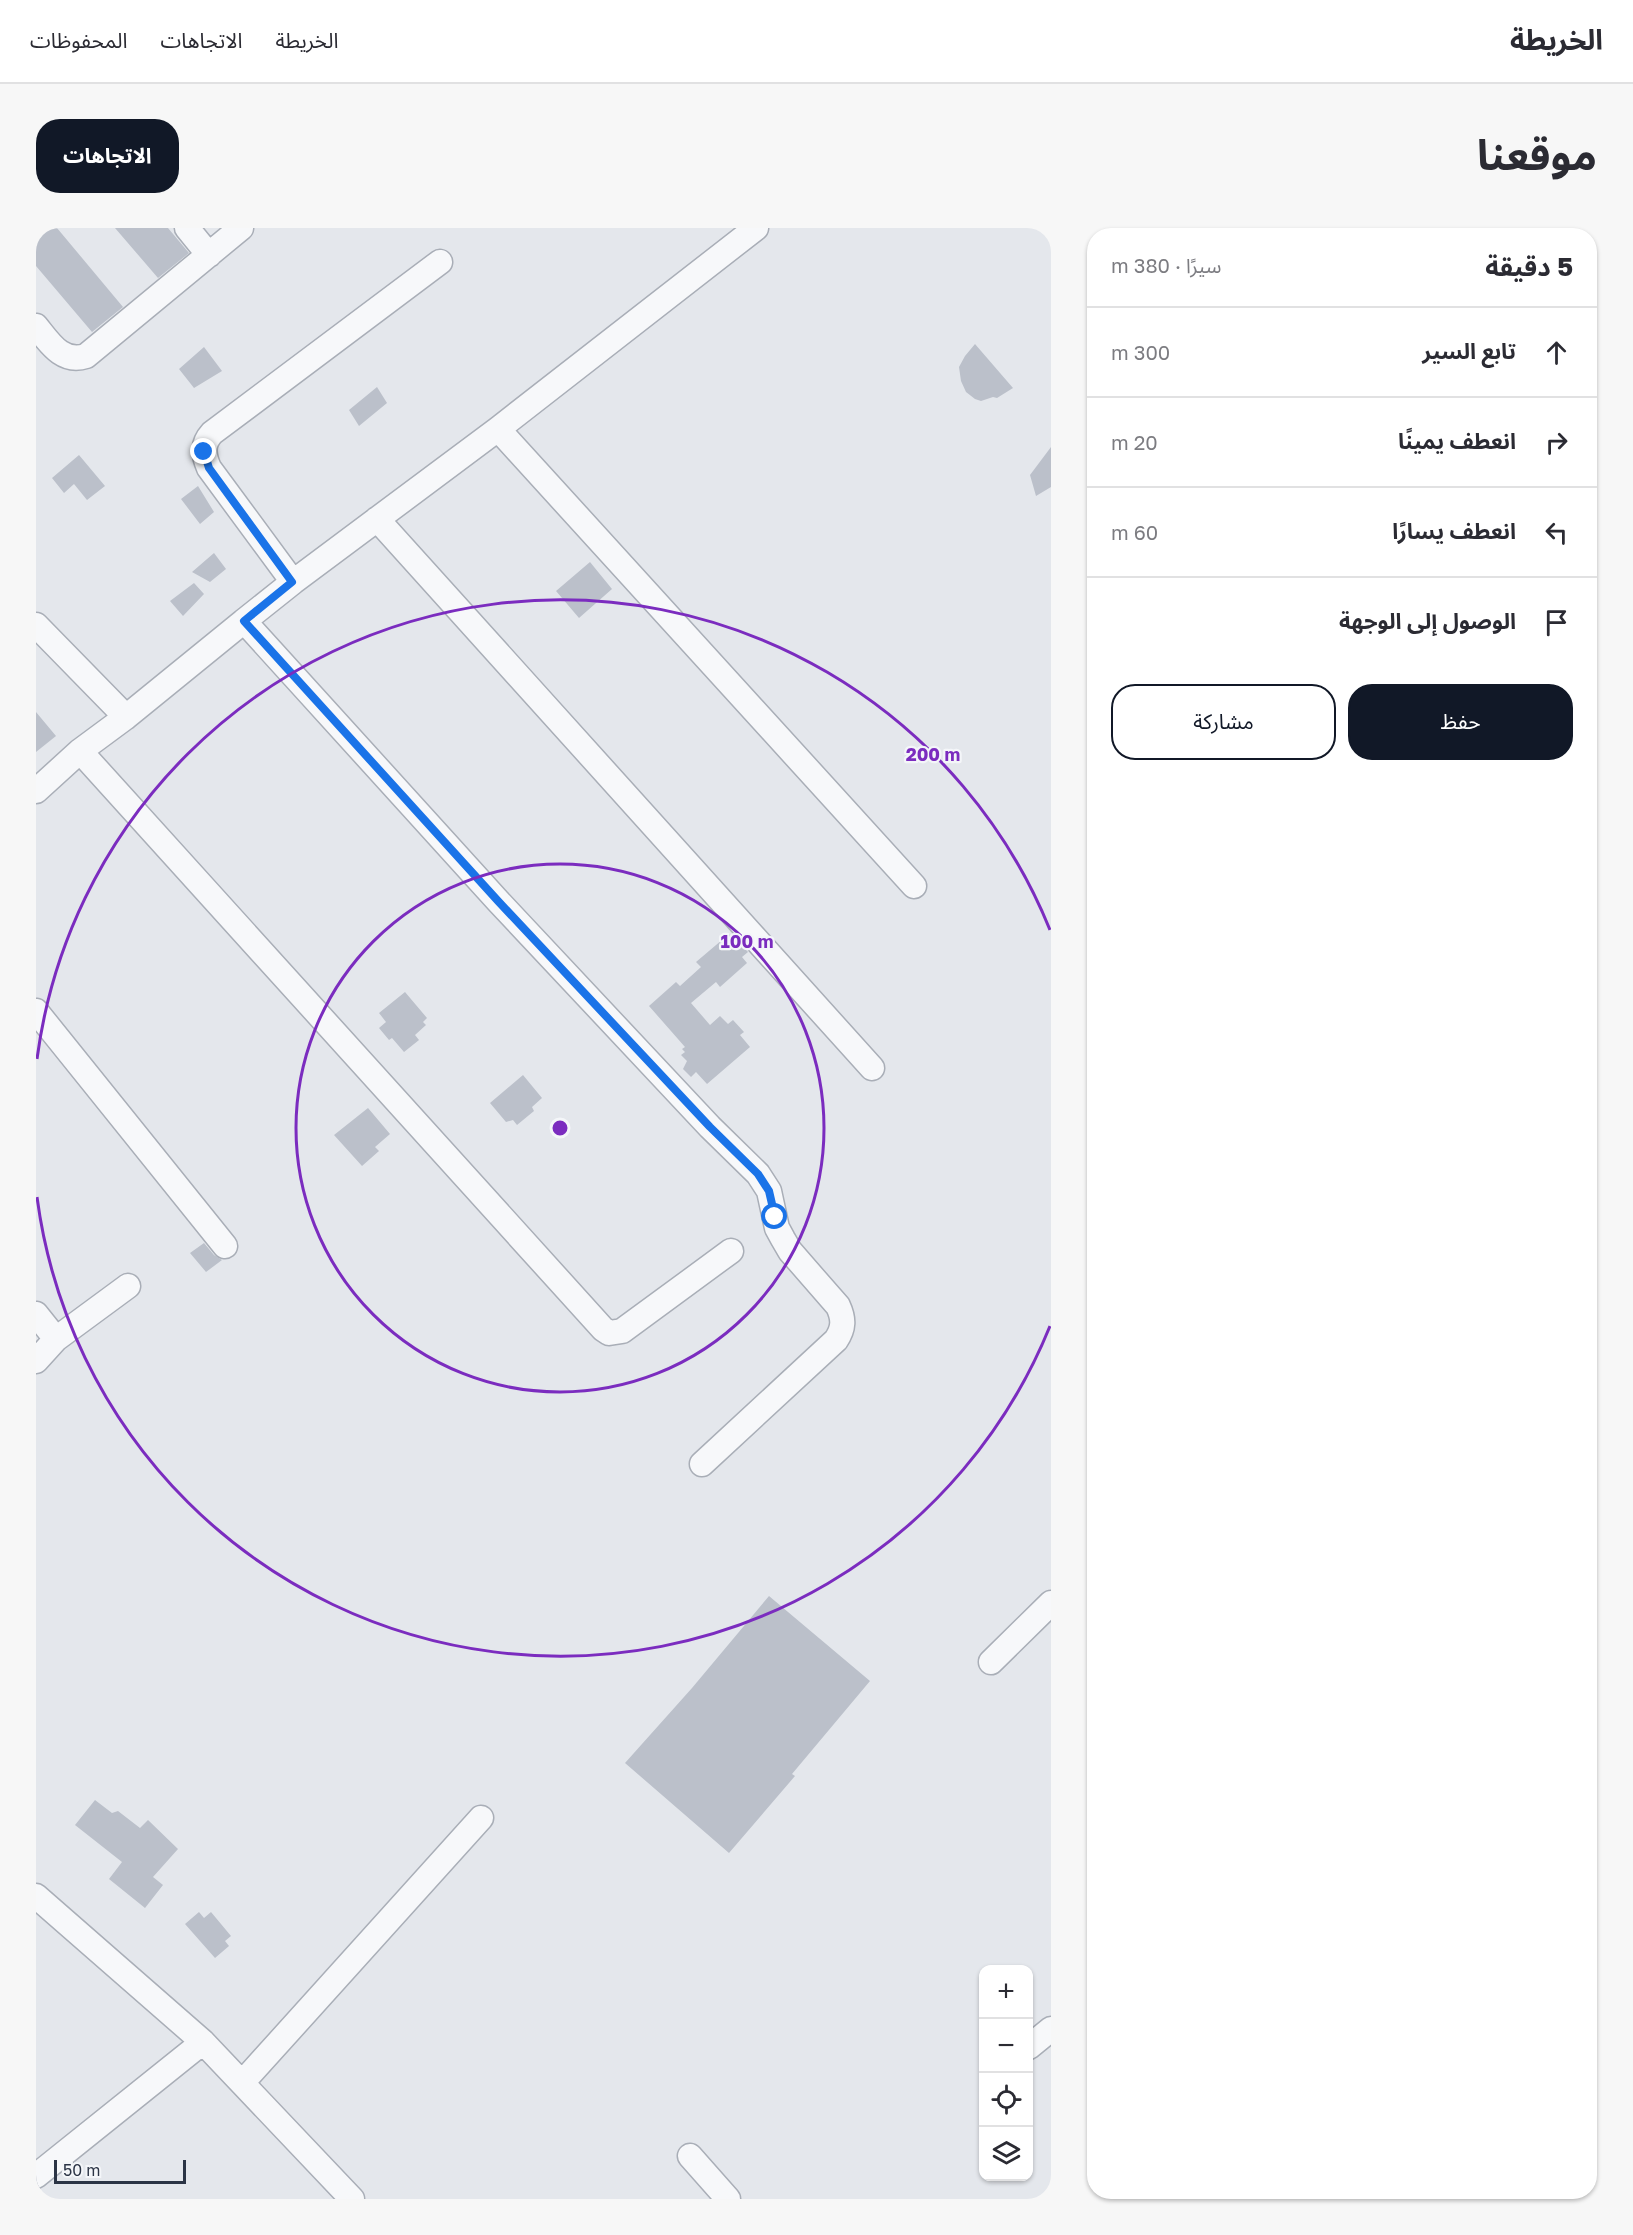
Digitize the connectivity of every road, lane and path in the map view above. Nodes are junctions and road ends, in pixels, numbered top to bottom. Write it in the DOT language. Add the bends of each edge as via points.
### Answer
graph roads {
  1 [pos="187,228"];
  2 [pos="241,228"];
  3 [pos="756,228"];
  4 [pos="209,255"];
  5 [pos="440,262"];
  6 [pos="36,326"];
  7 [pos="498,429"];
  8 [pos="376,519"];
  9 [pos="292,582"];
  10 [pos="244,621"];
  11 [pos="36,625"];
  12 [pos="126,717"];
  13 [pos="80,751"];
  14 [pos="36,791"];
  15 [pos="914,886"];
  16 [pos="36,1011"];
  17 [pos="872,1068"];
  18 [pos="225,1246"];
  19 [pos="731,1251"];
  20 [pos="128,1286"];
  21 [pos="36,1314"];
  22 [pos="56,1339"];
  23 [pos="36,1360"];
  24 [pos="702,1464"];
  25 [pos="1051,1603"];
  26 [pos="991,1662"];
  27 [pos="481,1818"];
  28 [pos="36,1896"];
  29 [pos="1051,2029"];
  30 [pos="203,2042"];
  31 [pos="1033,2044"];
  32 [pos="242,2083"];
  33 [pos="690,2156"];
  34 [pos="36,2176"];
  35 [pos="352,2199"];
  36 [pos="728,2199"];
  1 -- 4 [label="street"];
  2 -- 4 [label="street"];
  3 -- 7 [label="street"];
  4 -- 6 [label="street" via="86,356 61,354"];
  5 -- 9 [label="street" via="206,439 204,452 209,468"];
  7 -- 8 [label="street"];
  7 -- 15 [label="street"];
  8 -- 9 [label="street"];
  8 -- 17 [label="street"];
  9 -- 10 [label="street"];
  10 -- 12 [label="street"];
  10 -- 24 [label="street" via="498,901 758,1174 769,1191 777,1228 790,1251 838,1306 843,1324 836,1340"];
  11 -- 12 [label="street"];
  12 -- 13 [label="street"];
  13 -- 14 [label="street"];
  13 -- 19 [label="street" via="603,1329 609,1333 622,1331"];
  16 -- 18 [label="street"];
  20 -- 22 [label="street"];
  21 -- 22 [label="street"];
  22 -- 23 [label="street"];
  25 -- 26 [label="street"];
  27 -- 32 [label="street"];
  28 -- 30 [label="street"];
  29 -- 31 [label="street"];
  30 -- 32 [label="street"];
  30 -- 34 [label="street"];
  32 -- 35 [label="street"];
  33 -- 36 [label="street"];
}
